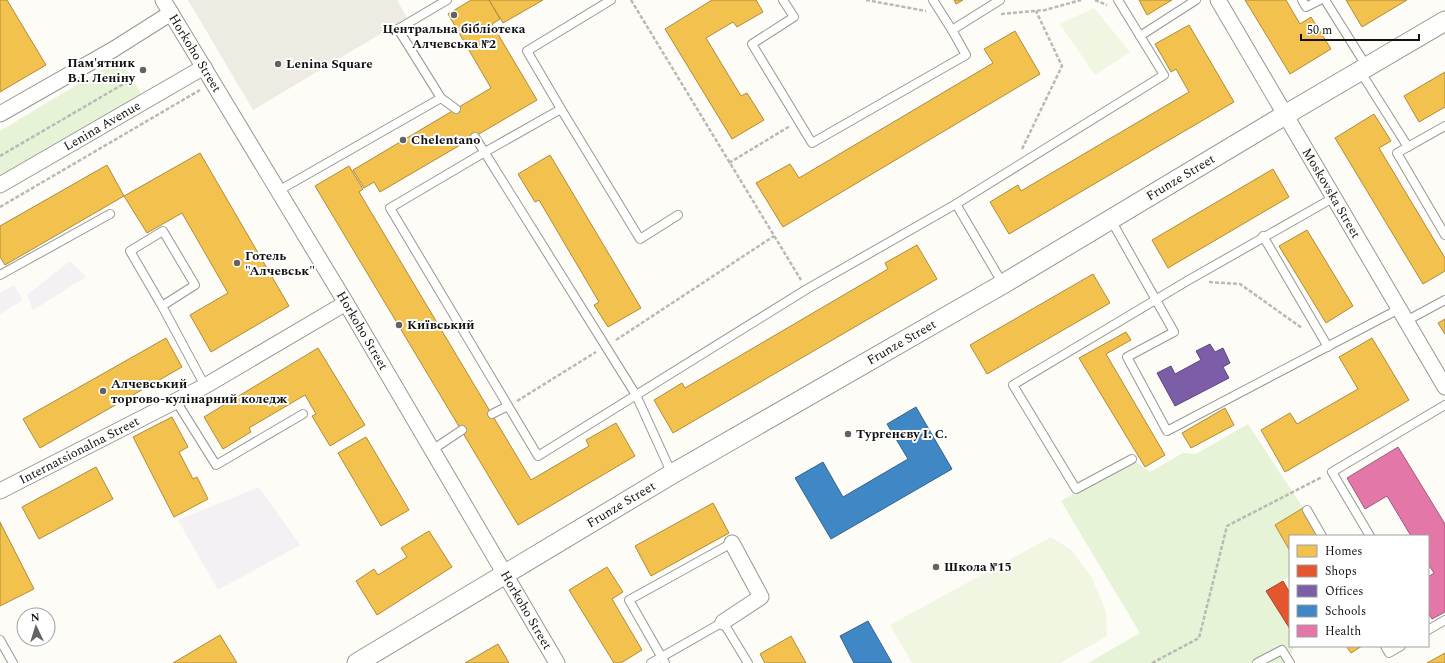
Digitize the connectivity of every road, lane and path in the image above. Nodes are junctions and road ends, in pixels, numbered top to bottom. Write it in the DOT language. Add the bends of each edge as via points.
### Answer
graph roads {
  1 [pos="164,0"];
  2 [pos="447,0"];
  3 [pos="611,0"];
  4 [pos="631,0"];
  5 [pos="783,0"];
  6 [pos="866,0"];
  7 [pos="933,0"];
  8 [pos="1000,0"];
  9 [pos="1081,0"];
  10 [pos="1118,0"];
  11 [pos="1196,0"];
  12 [pos="1218,0"];
  13 [pos="1302,0"];
  14 [pos="1320,0"];
  15 [pos="1325,0"];
  16 [pos="1036,10"];
  17 [pos="171,13"];
  18 [pos="941,14"];
  19 [pos="974,16"];
  20 [pos="1445,21"];
  21 [pos="952,30"];
  22 [pos="1140,36"];
  23 [pos="204,67"];
  24 [pos="1363,69"];
  25 [pos="132,79"];
  26 [pos="213,82"];
  27 [pos="441,98"];
  28 [pos="456,109"];
  29 [pos="561,109"];
  30 [pos="0,114"];
  31 [pos="1285,115"];
  32 [pos="799,121"];
  33 [pos="1445,126"];
  34 [pos="475,136"];
  35 [pos="1408,147"];
  36 [pos="485,152"];
  37 [pos="0,156"];
  38 [pos="730,163"];
  39 [pos="1012,169"];
  40 [pos="0,185"];
  41 [pos="278,191"];
  42 [pos="1333,198"];
  43 [pos="956,204"];
  44 [pos="0,207"];
  45 [pos="110,214"];
  46 [pos="678,215"];
  47 [pos="1111,220"];
  48 [pos="1445,235"];
  49 [pos="774,236"];
  50 [pos="1263,236"];
  51 [pos="0,274"];
  52 [pos="1187,281"];
  53 [pos="1003,284"];
  54 [pos="807,289"];
  55 [pos="1156,300"];
  56 [pos="1445,300"];
  57 [pos="346,303"];
  58 [pos="162,306"];
  59 [pos="1403,315"];
  60 [pos="1303,329"];
  61 [pos="606,346"];
  62 [pos="1328,347"];
  63 [pos="205,386"];
  64 [pos="1445,387"];
  65 [pos="636,395"];
  66 [pos="176,401"];
  67 [pos="1445,405"];
  68 [pos="508,406"];
  69 [pos="303,414"];
  70 [pos="492,414"];
  71 [pos="462,430"];
  72 [pos="432,450"];
  73 [pos="1132,459"];
  74 [pos="1332,472"];
  75 [pos="672,474"];
  76 [pos="0,492"];
  77 [pos="1306,510"];
  78 [pos="1321,535"];
  79 [pos="1369,535"];
  80 [pos="732,543"];
  81 [pos="505,575"];
  82 [pos="1445,620"];
  83 [pos="723,622"];
  84 [pos="1429,629"];
  85 [pos="0,640"];
  86 [pos="1386,647"];
  87 [pos="1399,647"];
  88 [pos="664,660"];
  89 [pos="13,663"];
  90 [pos="357,663"];
  91 [pos="557,663"];
  92 [pos="651,663"];
  93 [pos="748,663"];
  94 [pos="1152,663"];
  95 [pos="1257,663"];
  96 [pos="1290,663"];
  1 -- 17 [label="street, Horkoho Street"];
  2 -- 27 [label="lane" via="398,29"];
  3 -- 29 [label="lane" via="527,50"];
  4 -- 38 [label="path"];
  5 -- 32 [label="lane" via="794,17 752,44"];
  6 -- 18 [label="path"];
  7 -- 18 [label="lane"];
  8 -- 19 [label="lane"];
  9 -- 16 [label="path"];
  10 -- 22 [label="lane"];
  11 -- 22 [label="lane"];
  12 -- 31 [label="street, Moskovska Street"];
  13 -- 14 [label="lane" via="1306,7"];
  15 -- 24 [label="lane"];
  16 -- 19 [label="path"];
  16 -- 39 [label="path" via="1062,66"];
  17 -- 23 [label="street, Horkoho Street"];
  17 -- 30 [label="street" via="114,49"];
  18 -- 21 [label="lane"];
  19 -- 21 [label="lane"];
  20 -- 24 [label="street, Frunze Street"];
  21 -- 32 [label="lane" via="966,55 812,143"];
  22 -- 39 [label="lane" via="1164,75"];
  23 -- 26 [label="street, Horkoho Street"];
  23 -- 40 [label="street, Lenina Avenue"];
  24 -- 31 [label="street, Frunze Street"];
  24 -- 35 [label="lane"];
  25 -- 37 [label="path"];
  26 -- 41 [label="street, Horkoho Street"];
  26 -- 44 [label="path"];
  27 -- 28 [label="lane"];
  27 -- 41 [label="lane"];
  29 -- 36 [label="lane"];
  29 -- 46 [label="lane" via="640,239"];
  31 -- 42 [label="street, Moskovska Street"];
  31 -- 47 [label="street, Frunze Street"];
  32 -- 38 [label="path"];
  33 -- 35 [label="lane"];
  34 -- 36 [label="lane"];
  35 -- 48 [label="lane" via="1397,153"];
  36 -- 61 [label="lane"];
  36 -- 68 [label="lane" via="390,208"];
  38 -- 49 [label="path"];
  39 -- 43 [label="lane"];
  41 -- 57 [label="street, Horkoho Street"];
  42 -- 50 [label="lane"];
  42 -- 59 [label="street, Moskovska Street"];
  43 -- 53 [label="lane"];
  43 -- 54 [label="lane"];
  45 -- 51 [label="lane"];
  47 -- 53 [label="street, Frunze Street"];
  47 -- 55 [label="lane"];
  49 -- 54 [label="path"];
  49 -- 61 [label="path"];
  50 -- 52 [label="lane"];
  50 -- 62 [label="lane"];
  52 -- 55 [label="lane"];
  52 -- 60 [label="path" via="1240,284"];
  53 -- 75 [label="street, Frunze Street"];
  54 -- 65 [label="lane"];
  55 -- 62 [label="lane" via="1174,332 1127,357 1167,431"];
  55 -- 73 [label="lane" via="1013,385 1076,489"];
  56 -- 59 [label="lane"];
  57 -- 63 [label="street, Internatsionalna Street"];
  57 -- 72 [label="street, Horkoho Street"];
  58 -- 58 [label="lane" via="130,250 163,231 195,284"];
  58 -- 63 [label="lane"];
  59 -- 62 [label="lane"];
  59 -- 64 [label="street, Moskovska Street"];
  61 -- 65 [label="lane"];
  61 -- 68 [label="path"];
  63 -- 66 [label="street, Internatsionalna Street"];
  65 -- 68 [label="lane" via="538,456"];
  65 -- 75 [label="lane"];
  66 -- 69 [label="lane" via="216,465"];
  66 -- 76 [label="street, Internatsionalna Street"];
  67 -- 74 [label="lane"];
  68 -- 70 [label="lane"];
  71 -- 72 [label="lane"];
  72 -- 81 [label="street, Horkoho Street"];
  74 -- 79 [label="lane"];
  74 -- 94 [label="path" via="1227,526 1199,638"];
  75 -- 81 [label="street, Frunze Street"];
  77 -- 78 [label="lane"];
  80 -- 83 [label="street" via="761,597"];
  80 -- 88 [label="lane" via="629,600"];
  81 -- 90 [label="street, Frunze Street"];
  81 -- 91 [label="street, Horkoho Street"];
  82 -- 84 [label="lane"];
  83 -- 88 [label="lane"];
  83 -- 93 [label="lane"];
  85 -- 89 [label="lane"];
  86 -- 87 [label="lane" via="1389,653"];
  88 -- 92 [label="lane"];
  95 -- 96 [label="lane" via="1282,650"];
}
